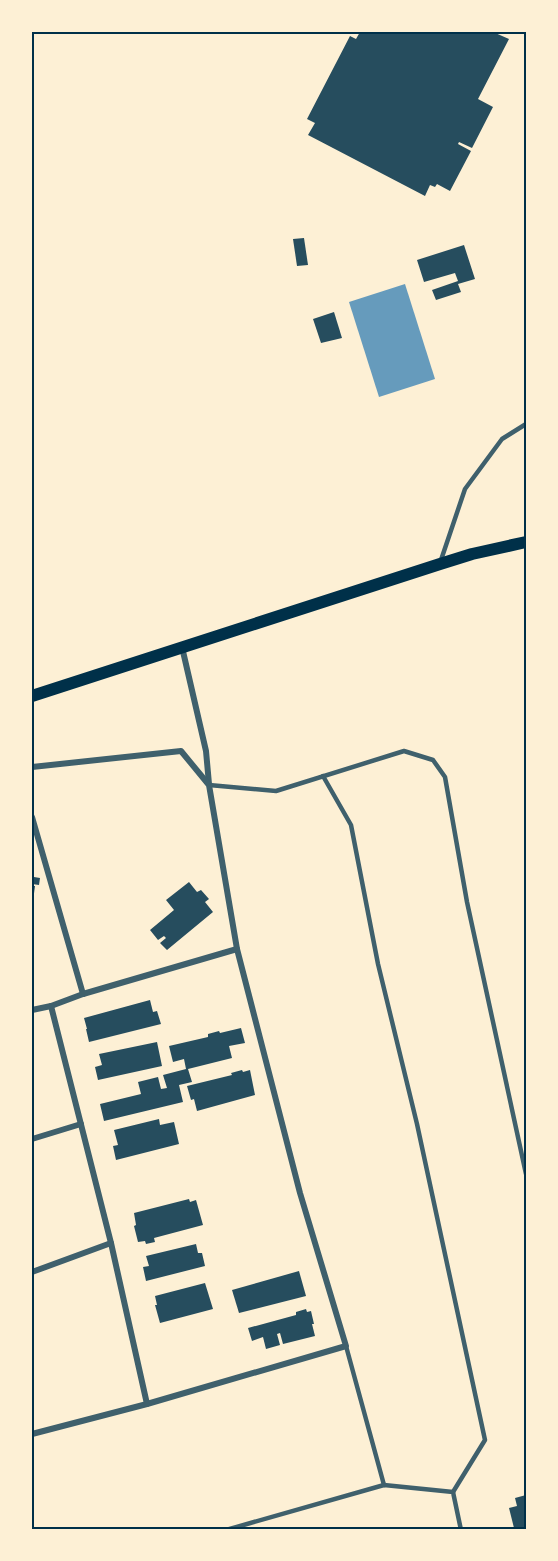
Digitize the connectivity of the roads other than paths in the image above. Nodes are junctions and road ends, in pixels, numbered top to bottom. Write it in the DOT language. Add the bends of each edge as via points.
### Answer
graph roads {
  1 [pos="526,424"];
  2 [pos="526,542"];
  3 [pos="440,564"];
  4 [pos="182,646"];
  5 [pos="32,696"];
  6 [pos="32,767"];
  7 [pos="323,776"];
  8 [pos="209,785"];
  9 [pos="32,817"];
  10 [pos="237,949"];
  11 [pos="83,994"];
  12 [pos="51,1006"];
  13 [pos="32,1010"];
  14 [pos="81,1124"];
  15 [pos="32,1139"];
  16 [pos="526,1174"];
  17 [pos="111,1243"];
  18 [pos="32,1272"];
  19 [pos="346,1346"];
  20 [pos="147,1404"];
  21 [pos="32,1434"];
  22 [pos="384,1485"];
  23 [pos="453,1492"];
  24 [pos="226,1530"];
  25 [pos="461,1530"];
  1 -- 3 [label="lane" via="502,439 465,489"];
  2 -- 3 [label="main road"];
  3 -- 4 [label="main road"];
  4 -- 5 [label="main road"];
  4 -- 8 [label="street" via="206,751"];
  6 -- 8 [label="street" via="181,751"];
  7 -- 8 [label="lane" via="276,791"];
  7 -- 16 [label="lane" via="404,752 433,760 444,777"];
  7 -- 23 [label="lane" via="351,825 378,964 485,1440"];
  8 -- 10 [label="street"];
  9 -- 11 [label="street"];
  10 -- 11 [label="street"];
  10 -- 19 [label="street" via="300,1193"];
  11 -- 12 [label="street"];
  12 -- 13 [label="street"];
  12 -- 14 [label="street"];
  14 -- 15 [label="street"];
  14 -- 17 [label="street"];
  17 -- 18 [label="street"];
  17 -- 20 [label="street"];
  19 -- 20 [label="street"];
  19 -- 22 [label="lane"];
  20 -- 21 [label="street"];
  22 -- 23 [label="lane"];
  22 -- 24 [label="lane"];
  23 -- 25 [label="lane"];
}
